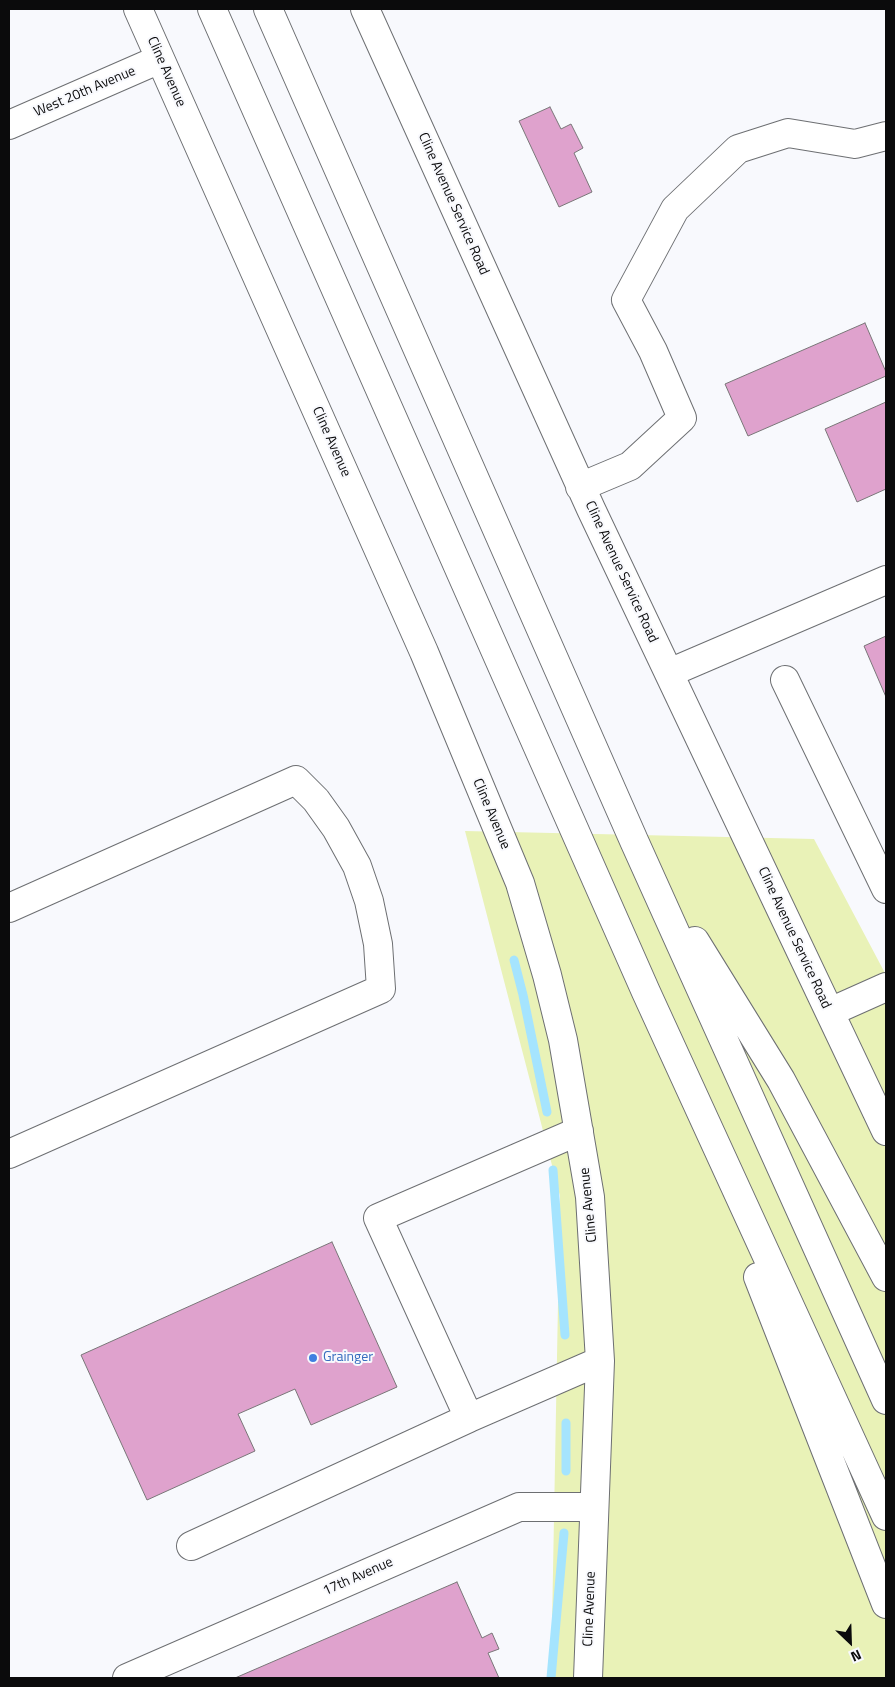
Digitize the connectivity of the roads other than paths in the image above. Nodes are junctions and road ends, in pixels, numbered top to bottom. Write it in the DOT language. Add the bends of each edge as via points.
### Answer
graph roads {
  1 [pos="138,9"];
  2 [pos="212,9"];
  3 [pos="268,9"];
  4 [pos="365,9"];
  5 [pos="160,59"];
  6 [pos="9,125"];
  7 [pos="886,136"];
  8 [pos="580,487"];
  9 [pos="886,580"];
  10 [pos="669,673"];
  11 [pos="785,680"];
  12 [pos="635,843"];
  13 [pos="886,890"];
  14 [pos="9,908"];
  15 [pos="886,987"];
  16 [pos="646,992"];
  17 [pos="830,1012"];
  18 [pos="579,1131"];
  19 [pos="886,1131"];
  20 [pos="9,1154"];
  21 [pos="886,1277"];
  22 [pos="600,1362"];
  23 [pos="886,1400"];
  24 [pos="468,1418"];
  25 [pos="594,1507"];
  26 [pos="886,1516"];
  27 [pos="190,1546"];
  28 [pos="886,1604"];
  29 [pos="127,1678"];
  30 [pos="588,1678"];
  1 -- 5 [label="main road, Cline Avenue"];
  2 -- 16 [label="main road"];
  3 -- 12 [label="main road"];
  4 -- 8 [label="main road, Cline Avenue Service Road"];
  5 -- 6 [label="main road, West 20th Avenue"];
  5 -- 18 [label="main road, Cline Avenue" via="424,652 520,883 563,1040"];
  7 -- 8 [label="main road" via="855,144 788,133 738,150 675,208 626,300 654,351 682,418 630,466"];
  8 -- 10 [label="main road, Cline Avenue Service Road"];
  9 -- 10 [label="main road"];
  10 -- 17 [label="main road, Cline Avenue Service Road"];
  11 -- 13 [label="main road"];
  12 -- 21 [label="main road" via="780,1080"];
  12 -- 23 [label="main road"];
  14 -- 20 [label="main road" via="296,780 331,821 357,866 378,944 380,989"];
  15 -- 17 [label="main road"];
  16 -- 26 [label="main road"];
  16 -- 28 [label="main road"];
  17 -- 19 [label="main road, Cline Avenue Service Road"];
  18 -- 22 [label="main road, Cline Avenue" via="590,1196"];
  18 -- 24 [label="main road" via="378,1218"];
  22 -- 24 [label="main road"];
  22 -- 25 [label="main road, Cline Avenue"];
  24 -- 27 [label="main road"];
  25 -- 29 [label="main road, 17th Avenue" via="519,1507"];
  25 -- 30 [label="main road, Cline Avenue"];
}
